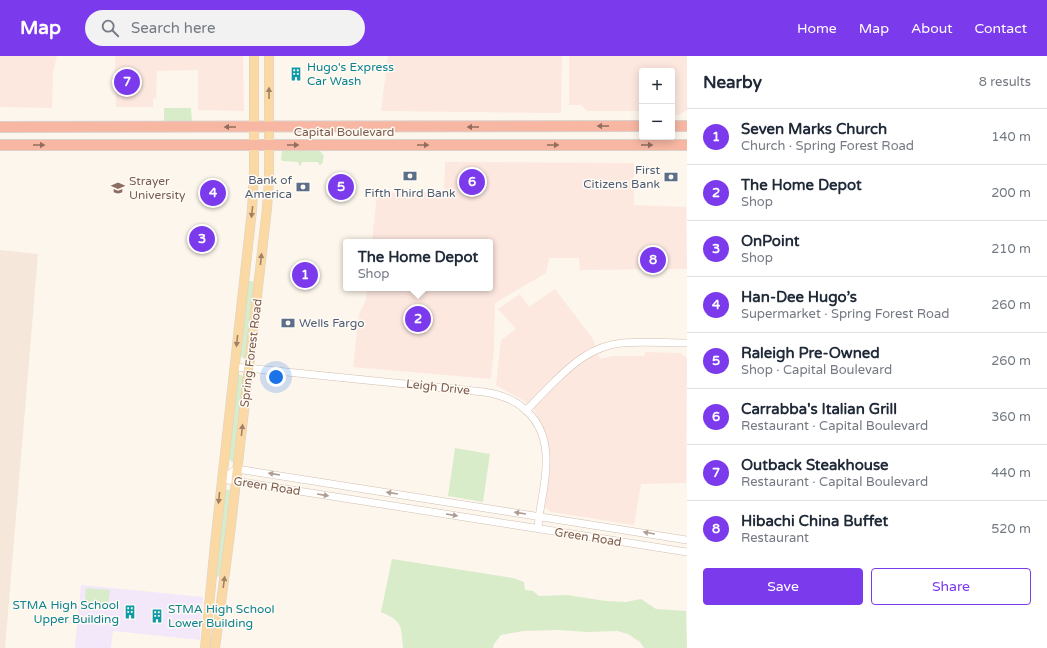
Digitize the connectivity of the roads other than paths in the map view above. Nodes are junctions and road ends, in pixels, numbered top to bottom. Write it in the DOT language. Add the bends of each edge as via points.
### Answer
graph roads {
  1 [pos="254,56"];
  2 [pos="269,56"];
  3 [pos="254,126"];
  4 [pos="269,126"];
  5 [pos="639,126"];
  6 [pos="675,126"];
  7 [pos="687,126"];
  8 [pos="0,127"];
  9 [pos="0,145"];
  10 [pos="254,145"];
  11 [pos="269,145"];
  12 [pos="687,145"];
  13 [pos="245,274"];
  14 [pos="259,276"];
  15 [pos="687,343"];
  16 [pos="234,367"];
  17 [pos="249,368"];
  18 [pos="526,411"];
  19 [pos="237,469"];
  20 [pos="222,479"];
  21 [pos="236,481"];
  22 [pos="378,491"];
  23 [pos="416,497"];
  24 [pos="376,503"];
  25 [pos="414,510"];
  26 [pos="539,516"];
  27 [pos="538,529"];
  28 [pos="687,540"];
  29 [pos="687,552"];
  30 [pos="205,648"];
  31 [pos="215,648"];
  1 -- 3 [label="main road, Spring Forest Road"];
  4 -- 2 [label="main road, Spring Forest Road, one-way"];
  3 -- 4 [label="highway, Capital Boulevard"];
  3 -- 8 [label="highway, Capital Boulevard, one-way"];
  3 -- 10 [label="main road, Spring Forest Road"];
  5 -- 4 [label="highway, Capital Boulevard, one-way"];
  4 -- 11 [label="main road, Spring Forest Road"];
  6 -- 7 [label="highway"];
  9 -- 10 [label="highway, Capital Boulevard, one-way"];
  10 -- 11 [label="highway, Capital Boulevard"];
  10 -- 13 [label="main road, Spring Forest Road, one-way" via="253,191"];
  11 -- 12 [label="highway, Capital Boulevard, one-way"];
  14 -- 11 [label="main road, Spring Forest Road, one-way" via="268,189"];
  13 -- 14 [label="main road"];
  13 -- 16 [label="main road, Spring Forest Road, one-way"];
  14 -- 17 [label="main road, Spring Forest Road"];
  15 -- 18 [label="street" via="621,343 603,347 574,363"];
  16 -- 17 [label="street, Leigh Drive"];
  16 -- 20 [label="main road, Spring Forest Road"];
  17 -- 18 [label="street, Leigh Drive" via="484,392 510,399"];
  19 -- 17 [label="main road, Spring Forest Road, one-way"];
  18 -- 26 [label="street, Leigh Drive" via="535,421 545,445 546,466"];
  19 -- 20 [label="street, Green Road"];
  19 -- 21 [label="main road, Spring Forest Road"];
  22 -- 19 [label="street, Green Road, one-way"];
  20 -- 21 [label="street, Green Road"];
  20 -- 30 [label="main road, Spring Forest Road, one-way"];
  21 -- 24 [label="street, Green Road, one-way"];
  31 -- 21 [label="main road, Spring Forest Road, one-way"];
  23 -- 22 [label="street, Green Road, one-way"];
  22 -- 24 [label="street"];
  23 -- 25 [label="street"];
  26 -- 23 [label="street, Green Road, one-way"];
  24 -- 25 [label="street, Green Road"];
  25 -- 27 [label="street, Green Road, one-way"];
  26 -- 27 [label="street, Leigh Drive"];
  28 -- 26 [label="street, Green Road, one-way"];
  27 -- 29 [label="street, Green Road"];
}
